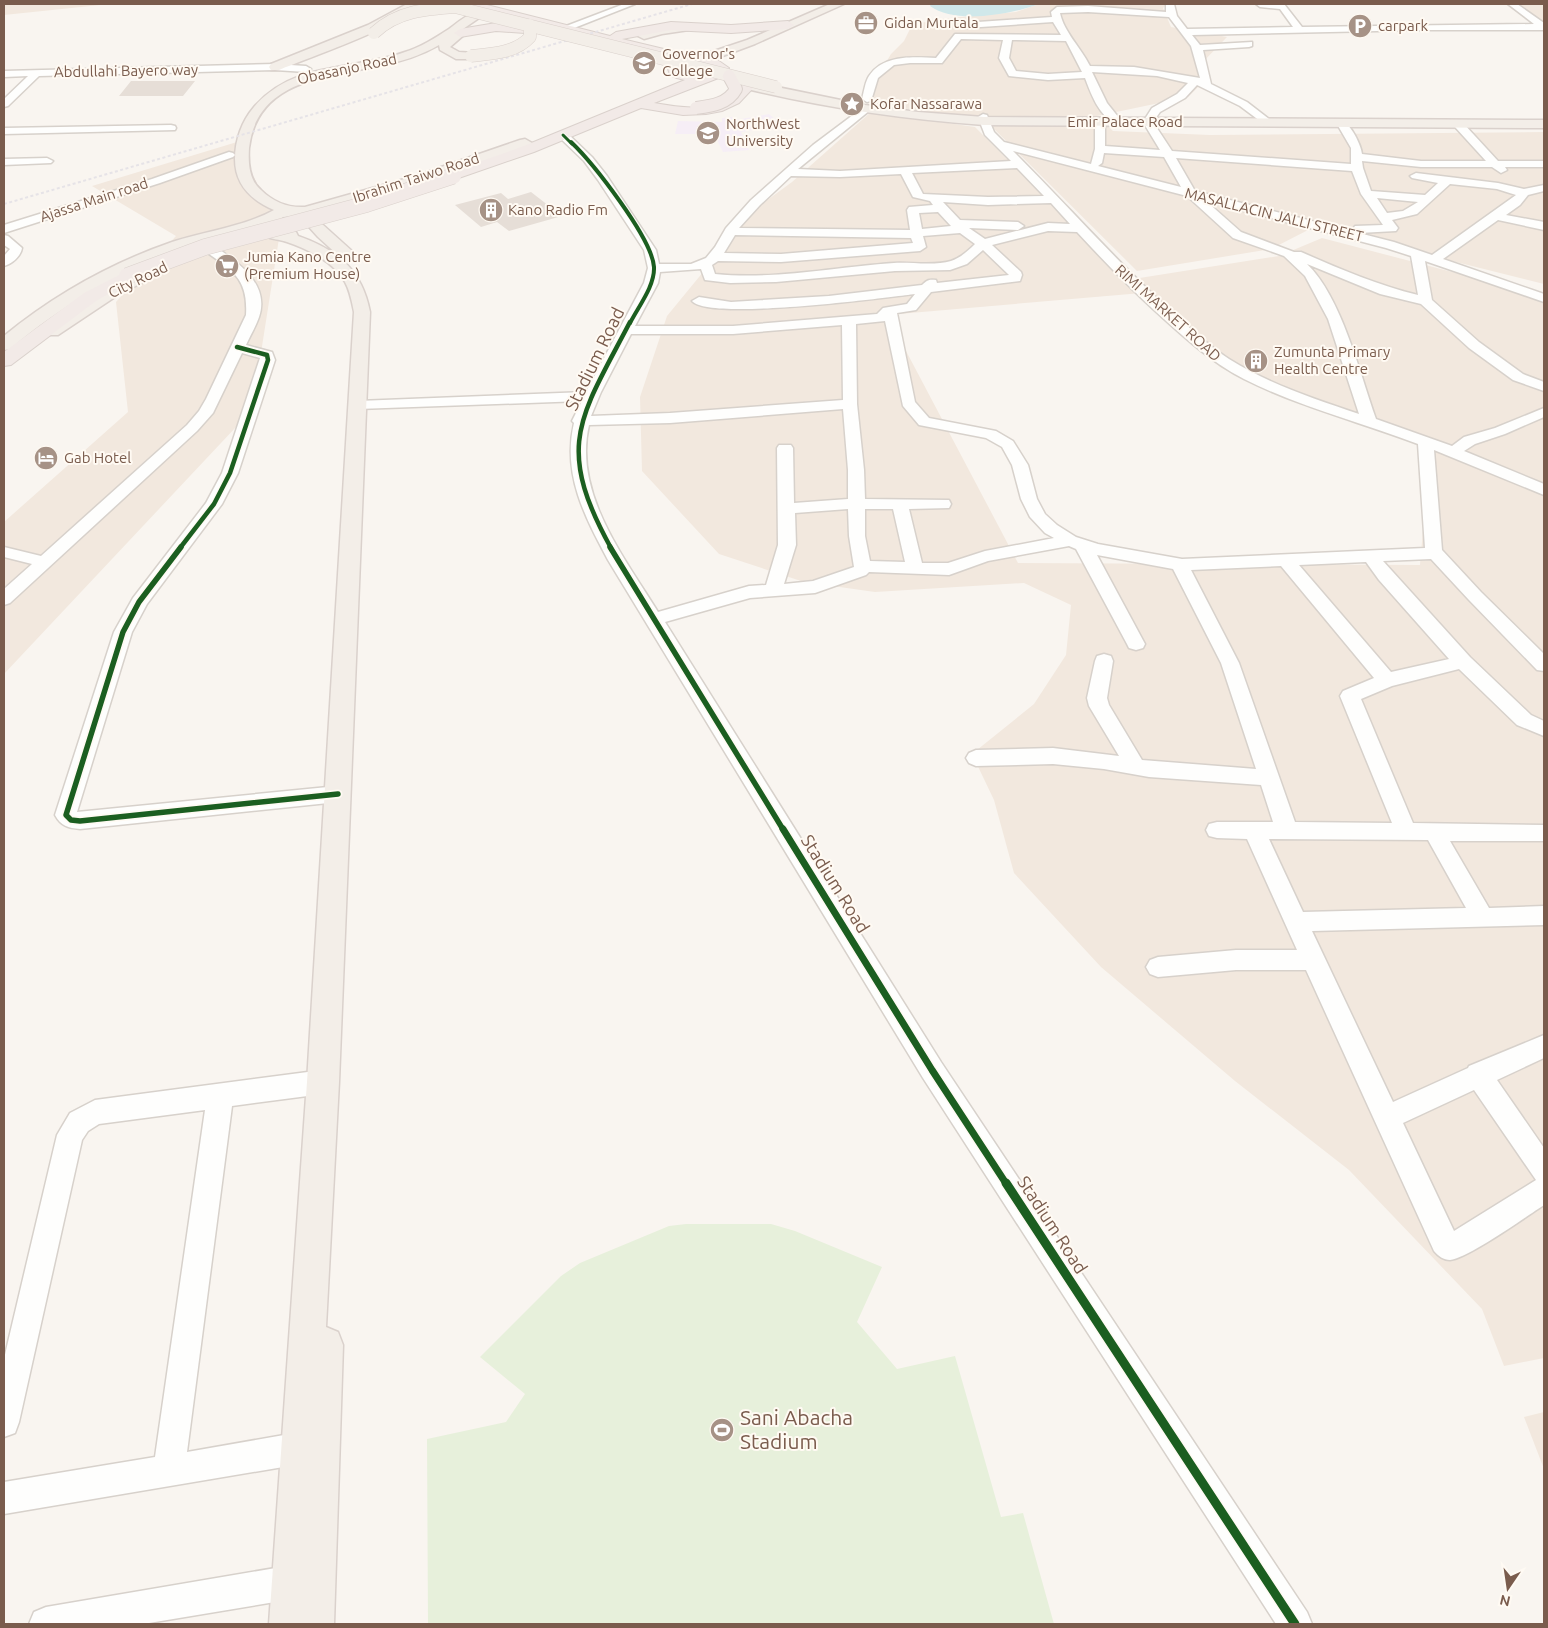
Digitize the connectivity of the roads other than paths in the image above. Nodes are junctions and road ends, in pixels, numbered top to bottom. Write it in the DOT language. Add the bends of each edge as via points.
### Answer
graph roads {
  1 [pos="413,4"];
  2 [pos="434,4"];
  3 [pos="507,4"];
  4 [pos="631,4"];
  5 [pos="838,4"];
  6 [pos="855,4"];
  7 [pos="1170,4"];
  8 [pos="1260,4"];
  9 [pos="1512,4"];
  10 [pos="1520,4"];
  11 [pos="1281,5"];
  12 [pos="471,7"];
  13 [pos="1089,8"];
  14 [pos="1115,8"];
  15 [pos="1172,15"];
  16 [pos="520,16"];
  17 [pos="1056,19"];
  18 [pos="1544,21"];
  19 [pos="1006,22"];
  20 [pos="1100,22"];
  21 [pos="449,24"];
  22 [pos="1544,27"];
  23 [pos="532,28"];
  24 [pos="566,28"];
  25 [pos="783,28"];
  26 [pos="712,31"];
  27 [pos="1184,32"];
  28 [pos="460,33"];
  29 [pos="1297,33"];
  30 [pos="644,36"];
  31 [pos="959,36"];
  32 [pos="431,37"];
  33 [pos="598,38"];
  34 [pos="1007,38"];
  35 [pos="1068,38"];
  36 [pos="410,42"];
  37 [pos="383,43"];
  38 [pos="1261,43"];
  39 [pos="1197,48"];
  40 [pos="639,50"];
  41 [pos="724,52"];
  42 [pos="696,60"];
  43 [pos="675,70"];
  44 [pos="724,70"];
  45 [pos="281,71"];
  46 [pos="1086,72"];
  47 [pos="37,73"];
  48 [pos="4,74"];
  49 [pos="701,78"];
  50 [pos="1202,82"];
  51 [pos="749,86"];
  52 [pos="779,86"];
  53 [pos="638,103"];
  54 [pos="4,104"];
  55 [pos="866,104"];
  56 [pos="941,115"];
  57 [pos="1114,118"];
  58 [pos="984,119"];
  59 [pos="1264,119"];
  60 [pos="1149,120"];
  61 [pos="1544,120"];
  62 [pos="1100,122"];
  63 [pos="1520,122"];
  64 [pos="1342,124"];
  65 [pos="1459,124"];
  66 [pos="1544,124"];
  67 [pos="171,128"];
  68 [pos="241,129"];
  69 [pos="4,131"];
  70 [pos="563,135"];
  71 [pos="545,142"];
  72 [pos="1000,144"];
  73 [pos="523,148"];
  74 [pos="1100,149"];
  75 [pos="1484,151"];
  76 [pos="1502,151"];
  77 [pos="229,155"];
  78 [pos="1169,155"];
  79 [pos="588,159"];
  80 [pos="47,161"];
  81 [pos="4,162"];
  82 [pos="1495,163"];
  83 [pos="1020,164"];
  84 [pos="1544,164"];
  85 [pos="1359,166"];
  86 [pos="1094,168"];
  87 [pos="185,171"];
  88 [pos="226,171"];
  89 [pos="906,171"];
  90 [pos="788,172"];
  91 [pos="1402,174"];
  92 [pos="1445,179"];
  93 [pos="1544,188"];
  94 [pos="1521,192"];
  95 [pos="1367,194"];
  96 [pos="1192,195"];
  97 [pos="1054,199"];
  98 [pos="1428,199"];
  99 [pos="938,204"];
  100 [pos="1496,216"];
  101 [pos="1386,217"];
  102 [pos="315,219"];
  103 [pos="269,220"];
  104 [pos="959,226"];
  105 [pos="1544,226"];
  106 [pos="1043,228"];
  107 [pos="1081,228"];
  108 [pos="1324,228"];
  109 [pos="4,229"];
  110 [pos="730,231"];
  111 [pos="916,234"];
  112 [pos="4,239"];
  113 [pos="982,245"];
  114 [pos="920,247"];
  115 [pos="1276,248"];
  116 [pos="213,251"];
  117 [pos="1417,254"];
  118 [pos="713,255"];
  119 [pos="1435,259"];
  120 [pos="4,262"];
  121 [pos="653,265"];
  122 [pos="925,266"];
  123 [pos="950,266"];
  124 [pos="717,278"];
  125 [pos="925,289"];
  126 [pos="1544,298"];
  127 [pos="1426,301"];
  128 [pos="694,308"];
  129 [pos="890,311"];
  130 [pos="849,322"];
  131 [pos="626,330"];
  132 [pos="676,330"];
  133 [pos="237,347"];
  134 [pos="6,352"];
  135 [pos="1544,387"];
  136 [pos="590,396"];
  137 [pos="850,404"];
  138 [pos="364,405"];
  139 [pos="1544,412"];
  140 [pos="580,421"];
  141 [pos="1368,422"];
  142 [pos="1426,441"];
  143 [pos="785,448"];
  144 [pos="1454,452"];
  145 [pos="1544,490"];
  146 [pos="856,504"];
  147 [pos="900,504"];
  148 [pos="943,504"];
  149 [pos="786,508"];
  150 [pos="1077,544"];
  151 [pos="1434,551"];
  152 [pos="4,552"];
  153 [pos="1370,555"];
  154 [pos="1285,558"];
  155 [pos="45,562"];
  156 [pos="1182,564"];
  157 [pos="862,566"];
  158 [pos="915,568"];
  159 [pos="773,590"];
  160 [pos="4,599"];
  161 [pos="654,619"];
  162 [pos="1136,644"];
  163 [pos="1104,661"];
  164 [pos="1463,662"];
  165 [pos="1544,665"];
  166 [pos="1387,680"];
  167 [pos="1544,729"];
  168 [pos="976,758"];
  169 [pos="1136,767"];
  170 [pos="1268,778"];
  171 [pos="338,794"];
  172 [pos="1217,830"];
  173 [pos="1254,830"];
  174 [pos="1287,831"];
  175 [pos="1406,832"];
  176 [pos="1434,832"];
  177 [pos="1544,833"];
  178 [pos="1482,916"];
  179 [pos="1544,916"];
  180 [pos="1296,922"];
  181 [pos="1313,960"];
  182 [pos="1158,968"];
  183 [pos="1544,1046"];
  184 [pos="1478,1074"];
  185 [pos="323,1082"];
  186 [pos="220,1096"];
  187 [pos="1387,1117"];
  188 [pos="1544,1170"];
  189 [pos="1544,1190"];
  190 [pos="320,1273"];
  191 [pos="4,1422"];
  192 [pos="301,1448"];
  193 [pos="169,1470"];
  194 [pos="4,1498"];
  195 [pos="292,1582"];
  196 [pos="46,1624"];
  197 [pos="290,1624"];
  198 [pos="313,1624"];
  199 [pos="1295,1624"];
  1 -- 45 [label="main road" via="407,11"];
  2 -- 12 [label="main road, bridge"];
  2 -- 21 [label="main road" via="445,13"];
  3 -- 16 [label="highway"];
  4 -- 24 [label="street"];
  5 -- 25 [label="main road"];
  6 -- 44 [label="main road"];
  7 -- 15 [label="street"];
  8 -- 11 [label="street"];
  9 -- 22 [label="street"];
  10 -- 18 [label="street"];
  11 -- 29 [label="street"];
  12 -- 16 [label="highway"];
  12 -- 21 [label="main road, Obasanjo Road"];
  12 -- 23 [label="highway"];
  12 -- 23 [label="main road, bridge"];
  12 -- 28 [label="main road" via="474,20"];
  12 -- 33 [label="main road, bridge"];
  12 -- 37 [label="main road, bridge" via="414,11 388,22 374,33 372,38"];
  12 -- 68 [label="main road, Obasanjo Road" via="448,36 414,54 387,62 311,74 289,82 268,98"];
  13 -- 14 [label="street"];
  13 -- 17 [label="street" via="1057,10"];
  13 -- 20 [label="street"];
  14 -- 15 [label="street"];
  15 -- 27 [label="street"];
  16 -- 24 [label="highway"];
  17 -- 19 [label="street"];
  17 -- 35 [label="street"];
  19 -- 31 [label="street" via="964,26"];
  19 -- 34 [label="street"];
  21 -- 32 [label="main road, Obasanjo Road"];
  22 -- 29 [label="street" via="1425,27"];
  23 -- 28 [label="highway" via="496,27"];
  23 -- 28 [label="main road, bridge" via="531,34 520,45 471,56 450,54 444,48"];
  23 -- 43 [label="highway"];
  23 -- 44 [label="main road, bridge"];
  24 -- 33 [label="highway"];
  25 -- 26 [label="main road"];
  25 -- 33 [label="highway" via="681,26"];
  25 -- 41 [label="main road"];
  26 -- 30 [label="main road" via="672,29"];
  26 -- 41 [label="main road" via="724,38"];
  27 -- 29 [label="street"];
  27 -- 39 [label="street"];
  30 -- 33 [label="main road"];
  30 -- 40 [label="main road"];
  31 -- 34 [label="street"];
  31 -- 55 [label="street" via="939,61 891,63 873,77"];
  32 -- 36 [label="main road"];
  32 -- 45 [label="main road, Obasanjo Road" via="378,58"];
  33 -- 40 [label="main road, bridge"];
  33 -- 42 [label="highway"];
  34 -- 35 [label="street"];
  34 -- 46 [label="street" via="1004,58 1012,74 1048,77"];
  35 -- 46 [label="street"];
  38 -- 39 [label="street"];
  39 -- 50 [label="street"];
  40 -- 52 [label="main road, bridge"];
  41 -- 42 [label="main road"];
  42 -- 43 [label="highway, Ibrahim Taiwo Road" via="684,62"];
  42 -- 44 [label="highway"];
  43 -- 49 [label="highway" via="686,77"];
  43 -- 73 [label="highway, Ibrahim Taiwo Road" via="650,89"];
  44 -- 49 [label="highway"];
  44 -- 49 [label="highway, bridge" via="736,89 732,96 717,104 696,108 667,105 663,99 666,95"];
  44 -- 52 [label="main road, bridge"];
  44 -- 55 [label="main road, Emir Palace Road"];
  45 -- 47 [label="street, Abdullahi Bayero way"];
  45 -- 68 [label="main road, Obasanjo Road" via="277,80 255,100"];
  46 -- 50 [label="street" via="1133,70"];
  46 -- 57 [label="street" via="1102,106"];
  47 -- 48 [label="street, Abdullahi Bayero way"];
  47 -- 54 [label="street"];
  49 -- 51 [label="main road, Emir Palace Road"];
  49 -- 53 [label="highway, Ibrahim Taiwo Road"];
  50 -- 59 [label="street"];
  50 -- 60 [label="street" via="1156,110"];
  51 -- 53 [label="highway" via="733,101 706,109 671,110"];
  51 -- 55 [label="main road, Emir Palace Road"];
  52 -- 56 [label="main road" via="858,105"];
  53 -- 70 [label="highway, Ibrahim Taiwo Road"];
  55 -- 56 [label="main road, Emir Palace Road"];
  55 -- 90 [label="street"];
  56 -- 58 [label="main road, Emir Palace Road"];
  57 -- 58 [label="main road, Emir Palace Road"];
  57 -- 60 [label="main road, Emir Palace Road"];
  58 -- 62 [label="main road, Emir Palace Road"];
  58 -- 72 [label="street, RIMI MARKET ROAD" via="989,132"];
  59 -- 60 [label="main road, Emir Palace Road"];
  59 -- 63 [label="main road, Emir Palace Road"];
  60 -- 62 [label="main road, Emir Palace Road"];
  60 -- 64 [label="main road, Emir Palace Road"];
  60 -- 78 [label="street"];
  61 -- 63 [label="main road, Emir Palace Road"];
  62 -- 74 [label="street"];
  63 -- 65 [label="main road, Emir Palace Road"];
  63 -- 66 [label="main road, Emir Palace Road"];
  64 -- 65 [label="main road, Emir Palace Road"];
  64 -- 85 [label="street" via="1356,148"];
  65 -- 75 [label="street"];
  67 -- 69 [label="street"];
  68 -- 77 [label="main road, Obasanjo Road" via="231,138"];
  68 -- 103 [label="main road, Obasanjo Road" via="244,134 242,163 248,186 264,201"];
  70 -- 71 [label="highway, Ibrahim Taiwo Road"];
  70 -- 79 [label="street"];
  71 -- 73 [label="highway, Ibrahim Taiwo Road"];
  71 -- 79 [label="street"];
  72 -- 83 [label="street, RIMI MARKET ROAD"];
  72 -- 86 [label="street, MASALLACIN JALLI STREET"];
  73 -- 102 [label="main road, Ibrahim Taiwo Road" via="524,154 469,175"];
  73 -- 134 [label="highway, bridge" via="366,204 205,247 124,275"];
  74 -- 78 [label="street"];
  74 -- 86 [label="street"];
  75 -- 76 [label="street"];
  75 -- 82 [label="street"];
  77 -- 87 [label="street"];
  77 -- 88 [label="main road, Obasanjo Road"];
  78 -- 85 [label="street"];
  78 -- 96 [label="street"];
  79 -- 121 [label="street" via="609,185 650,250"];
  80 -- 81 [label="street"];
  82 -- 84 [label="street"];
  82 -- 85 [label="street"];
  82 -- 94 [label="street"];
  83 -- 89 [label="street"];
  83 -- 97 [label="street, RIMI MARKET ROAD"];
  85 -- 95 [label="street"];
  86 -- 96 [label="street, MASALLACIN JALLI STREET"];
  87 -- 88 [label="street"];
  87 -- 109 [label="street, Ajassa Main road"];
  88 -- 103 [label="main road, Obasanjo Road" via="238,190"];
  89 -- 90 [label="street"];
  89 -- 99 [label="street" via="917,195"];
  90 -- 110 [label="street"];
  91 -- 92 [label="street"];
  92 -- 94 [label="street"];
  92 -- 98 [label="street"];
  93 -- 94 [label="street"];
  94 -- 100 [label="street" via="1516,202"];
  95 -- 98 [label="street"];
  95 -- 101 [label="street"];
  96 -- 108 [label="street, MASALLACIN JALLI STREET"];
  96 -- 115 [label="street" via="1237,235"];
  97 -- 99 [label="street"];
  97 -- 107 [label="street, RIMI MARKET ROAD"];
  98 -- 101 [label="street" via="1417,211"];
  99 -- 104 [label="street"];
  99 -- 111 [label="street" via="914,210"];
  100 -- 105 [label="street"];
  100 -- 119 [label="street"];
  101 -- 108 [label="street" via="1392,228"];
  102 -- 103 [label="main road"];
  102 -- 103 [label="main road, Ibrahim Taiwo Road" via="298,234"];
  102 -- 138 [label="main road" via="323,234 361,269 373,295 374,327"];
  103 -- 116 [label="main road, City Road"];
  103 -- 134 [label="main road, City Road" via="182,244 133,262 45,312"];
  103 -- 138 [label="main road" via="342,268 352,280 362,312"];
  104 -- 106 [label="street"];
  104 -- 111 [label="street"];
  104 -- 113 [label="street"];
  106 -- 107 [label="street"];
  106 -- 113 [label="street"];
  107 -- 141 [label="street, RIMI MARKET ROAD" via="1113,264 1216,358 1276,390"];
  108 -- 117 [label="street, MASALLACIN JALLI STREET"];
  110 -- 111 [label="street"];
  110 -- 118 [label="street"];
  111 -- 114 [label="street"];
  112 -- 120 [label="street" via="16,248"];
  113 -- 123 [label="street" via="963,261"];
  113 -- 125 [label="street" via="997,255 1016,277"];
  114 -- 118 [label="street" via="782,258"];
  114 -- 122 [label="street"];
  115 -- 127 [label="street" via="1344,276"];
  115 -- 141 [label="street" via="1294,258 1310,274 1322,294 1335,320"];
  116 -- 133 [label="street" via="235,266 250,284 255,298 253,315"];
  116 -- 134 [label="main road, City Road" via="134,280"];
  117 -- 119 [label="street, MASALLACIN JALLI STREET"];
  117 -- 127 [label="street"];
  118 -- 121 [label="street"];
  118 -- 121 [label="street"];
  118 -- 124 [label="street" via="708,275"];
  119 -- 126 [label="street, MASALLACIN JALLI STREET"];
  121 -- 131 [label="street, Stadium Road" via="651,283"];
  122 -- 123 [label="street"];
  122 -- 124 [label="street" via="776,278"];
  123 -- 125 [label="street"];
  124 -- 128 [label="street"];
  125 -- 128 [label="street" via="829,300"];
  125 -- 129 [label="street" via="911,307"];
  127 -- 135 [label="street" via="1474,345 1518,377"];
  128 -- 132 [label="street"];
  129 -- 130 [label="street" via="880,318"];
  129 -- 150 [label="street" via="908,403 924,422 991,434 1008,444 1020,465 1029,499 1038,517"];
  130 -- 132 [label="street" via="733,330"];
  130 -- 137 [label="street"];
  131 -- 132 [label="street"];
  131 -- 136 [label="street, Stadium Road"];
  133 -- 155 [label="street" via="212,399 192,428"];
  133 -- 171 [label="street" via="267,355 268,360 230,473 214,504 139,602 123,632 66,815 80,822"];
  136 -- 138 [label="street"];
  136 -- 140 [label="street, Stadium Road"];
  137 -- 140 [label="street" via="670,418"];
  137 -- 146 [label="street"];
  138 -- 171 [label="main road"];
  138 -- 190 [label="main road"];
  139 -- 144 [label="street" via="1499,432 1470,440"];
  140 -- 161 [label="street, Stadium Road" via="577,451 584,490 596,522"];
  141 -- 142 [label="street, RIMI MARKET ROAD"];
  142 -- 144 [label="street, RIMI MARKET ROAD"];
  142 -- 151 [label="street"];
  143 -- 149 [label="street"];
  144 -- 145 [label="street, RIMI MARKET ROAD"];
  146 -- 147 [label="street"];
  146 -- 149 [label="street"];
  146 -- 157 [label="street"];
  147 -- 148 [label="street"];
  147 -- 158 [label="street"];
  149 -- 159 [label="street" via="787,545"];
  150 -- 156 [label="street"];
  150 -- 158 [label="street" via="985,556 949,569"];
  150 -- 162 [label="street"];
  151 -- 153 [label="street"];
  151 -- 165 [label="street"];
  152 -- 155 [label="street"];
  153 -- 154 [label="street"];
  153 -- 164 [label="street"];
  154 -- 156 [label="street"];
  154 -- 166 [label="street"];
  155 -- 160 [label="street"];
  156 -- 170 [label="street" via="1182,570 1230,663"];
  157 -- 158 [label="street"];
  157 -- 159 [label="street" via="860,571 815,587"];
  159 -- 161 [label="street" via="749,592"];
  161 -- 199 [label="street, Stadium Road" via="932,1070"];
  163 -- 169 [label="street" via="1099,706"];
  164 -- 166 [label="street"];
  164 -- 167 [label="street" via="1524,720"];
  166 -- 175 [label="street" via="1350,696"];
  168 -- 169 [label="street" via="1053,756"];
  169 -- 170 [label="street"];
  170 -- 174 [label="street"];
  171 -- 185 [label="main road"];
  172 -- 173 [label="street"];
  173 -- 174 [label="street"];
  173 -- 180 [label="street"];
  174 -- 175 [label="street"];
  175 -- 176 [label="street"];
  176 -- 177 [label="street"];
  176 -- 178 [label="street"];
  178 -- 179 [label="street"];
  178 -- 180 [label="street"];
  180 -- 181 [label="street"];
  181 -- 182 [label="street" via="1236,960"];
  181 -- 187 [label="street"];
  183 -- 184 [label="street"];
  184 -- 187 [label="street"];
  184 -- 188 [label="street"];
  185 -- 186 [label="street"];
  185 -- 190 [label="main road"];
  186 -- 191 [label="street" via="95,1112 79,1122 70,1135"];
  186 -- 193 [label="street"];
  187 -- 189 [label="street" via="1448,1246 1456,1245"];
  190 -- 192 [label="main road"];
  190 -- 198 [label="main road"];
  192 -- 193 [label="street"];
  192 -- 195 [label="main road"];
  193 -- 194 [label="street"];
  195 -- 196 [label="street"];
  195 -- 197 [label="main road"];
}
